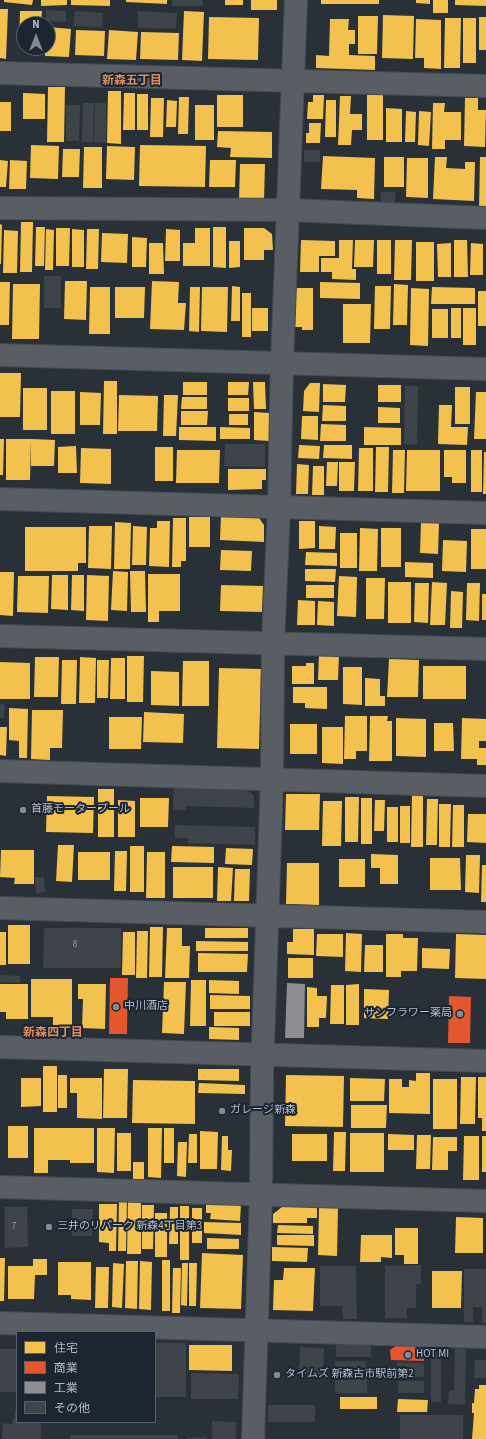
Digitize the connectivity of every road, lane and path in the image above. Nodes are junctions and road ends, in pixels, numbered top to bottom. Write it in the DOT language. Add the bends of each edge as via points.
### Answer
graph roads {
  1 [pos="296,0"];
  2 [pos="0,73"];
  3 [pos="293,80"];
  4 [pos="486,86"];
  5 [pos="0,208"];
  6 [pos="288,210"];
  7 [pos="486,218"];
  8 [pos="0,355"];
  9 [pos="282,363"];
  10 [pos="486,369"];
  11 [pos="0,499"];
  12 [pos="279,507"];
  13 [pos="486,513"];
  14 [pos="0,636"];
  15 [pos="273,643"];
  16 [pos="486,648"];
  17 [pos="0,771"];
  18 [pos="272,779"];
  19 [pos="486,786"];
  20 [pos="0,908"];
  21 [pos="268,916"];
  22 [pos="486,922"];
  23 [pos="0,1047"];
  24 [pos="263,1055"];
  25 [pos="486,1061"];
  26 [pos="0,1187"];
  27 [pos="260,1195"];
  28 [pos="486,1201"];
  29 [pos="0,1323"];
  30 [pos="256,1330"];
  31 [pos="486,1336"];
  32 [pos="253,1439"];
  1 -- 3 [label="street"];
  2 -- 3 [label="street"];
  3 -- 4 [label="street"];
  3 -- 6 [label="street"];
  5 -- 6 [label="street"];
  6 -- 7 [label="street"];
  6 -- 9 [label="street"];
  8 -- 9 [label="street"];
  9 -- 10 [label="street"];
  9 -- 12 [label="street"];
  11 -- 12 [label="street"];
  12 -- 13 [label="street"];
  12 -- 15 [label="street"];
  14 -- 15 [label="street"];
  15 -- 16 [label="street"];
  15 -- 18 [label="street"];
  17 -- 18 [label="street"];
  18 -- 19 [label="street"];
  18 -- 21 [label="street"];
  20 -- 21 [label="street"];
  21 -- 22 [label="street"];
  21 -- 24 [label="street"];
  23 -- 24 [label="street"];
  24 -- 25 [label="street"];
  24 -- 27 [label="street"];
  26 -- 27 [label="street"];
  27 -- 28 [label="street"];
  27 -- 30 [label="street"];
  29 -- 30 [label="street"];
  30 -- 31 [label="street"];
  30 -- 32 [label="street"];
}
